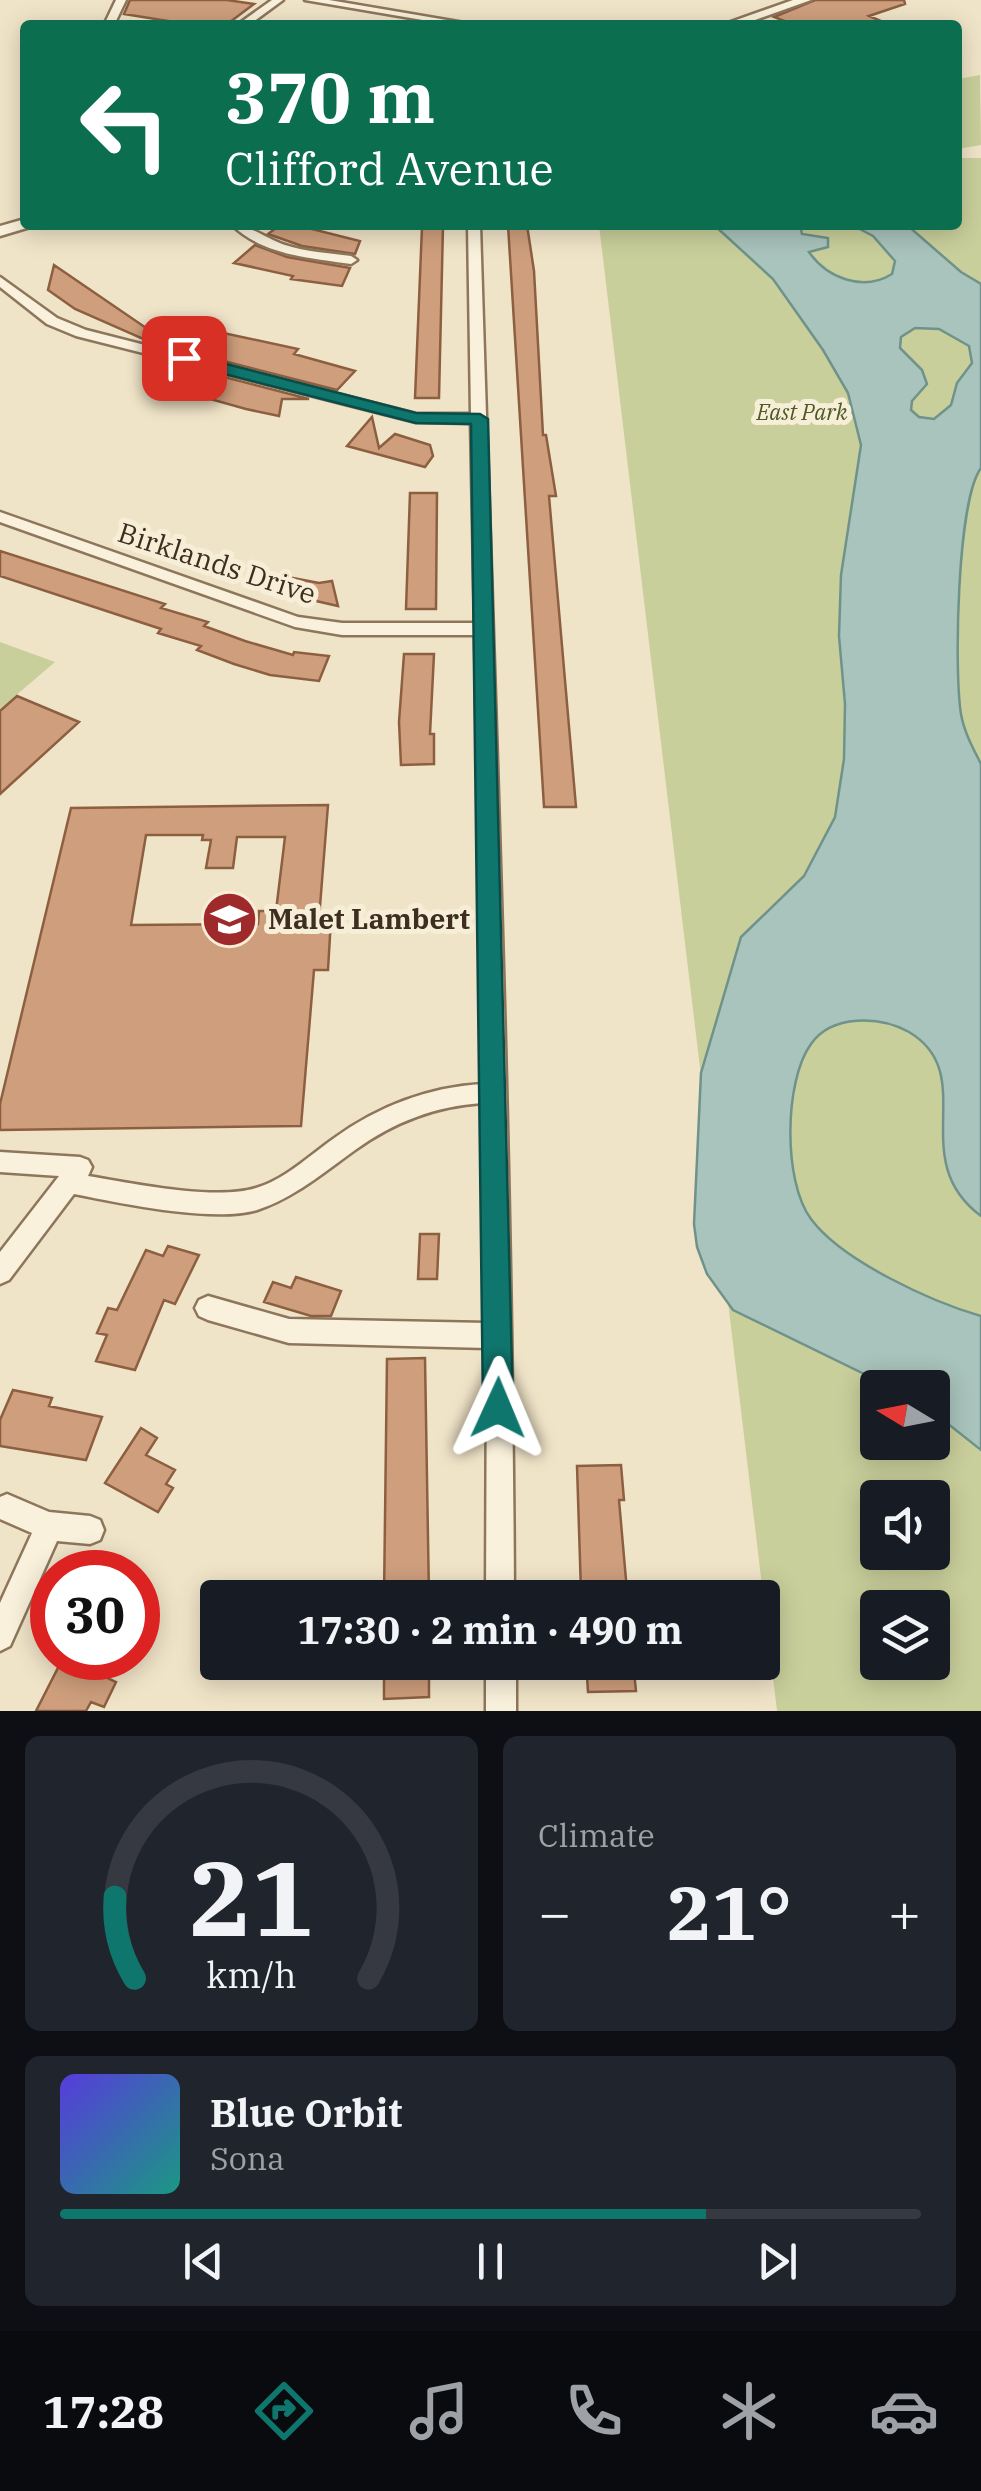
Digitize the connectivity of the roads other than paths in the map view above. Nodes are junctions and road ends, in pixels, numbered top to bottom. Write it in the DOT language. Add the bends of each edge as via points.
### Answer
graph roads {
  1 [pos="278,0"];
  2 [pos="310,0"];
  3 [pos="383,0"];
  4 [pos="806,0"];
  5 [pos="371,10"];
  6 [pos="249,20"];
  7 [pos="414,20"];
  8 [pos="744,20"];
  9 [pos="244,230"];
  10 [pos="474,230"];
  11 [pos="351,260"];
  12 [pos="0,281"];
  13 [pos="480,419"];
  14 [pos="0,517"];
  15 [pos="482,629"];
  16 [pos="495,1093"];
  17 [pos="0,1162"];
  18 [pos="71,1183"];
  19 [pos="0,1272"];
  20 [pos="208,1308"];
  21 [pos="500,1336"];
  22 [pos="7,1508"];
  23 [pos="50,1526"];
  24 [pos="90,1530"];
  25 [pos="500,1580"];
  26 [pos="0,1636"];
  27 [pos="501,1680"];
  28 [pos="502,1711"];
  1 -- 6 [label="street"];
  2 -- 5 [label="street"];
  3 -- 5 [label="street"];
  4 -- 8 [label="street"];
  5 -- 7 [label="street"];
  9 -- 11 [label="street" via="275,248"];
  10 -- 13 [label="street"];
  12 -- 13 [label="street" via="52,322 80,333 416,418"];
  13 -- 15 [label="street"];
  14 -- 15 [label="street, Birklands Drive" via="295,622 342,629"];
  15 -- 16 [label="street"];
  16 -- 18 [label="street" via="434,1099 376,1124 294,1182 250,1202"];
  16 -- 21 [label="street"];
  17 -- 18 [label="street" via="80,1167"];
  18 -- 19 [label="street"];
  20 -- 21 [label="street" via="289,1331"];
  21 -- 25 [label="street"];
  22 -- 23 [label="street"];
  23 -- 24 [label="street"];
  23 -- 26 [label="street"];
  27 -- 28 [label="street"];
}
